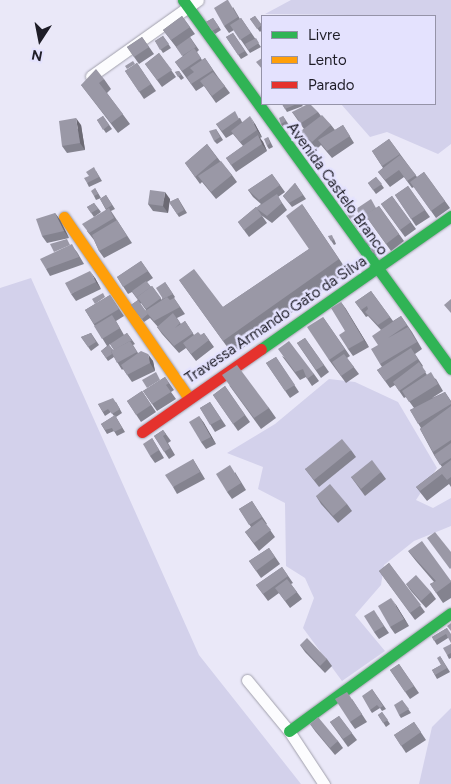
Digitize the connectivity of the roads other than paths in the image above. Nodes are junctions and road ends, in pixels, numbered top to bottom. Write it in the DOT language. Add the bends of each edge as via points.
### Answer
graph roads {
  1 [pos="198,0"];
  2 [pos="185,4"];
  3 [pos="91,76"];
  4 [pos="451,216"];
  5 [pos="64,217"];
  6 [pos="377,270"];
  7 [pos="451,369"];
  8 [pos="189,398"];
  9 [pos="142,432"];
  10 [pos="451,613"];
  11 [pos="247,680"];
  12 [pos="289,731"];
  13 [pos="324,784"];
  1 -- 2 [label="street"];
  2 -- 3 [label="street"];
  2 -- 6 [label="street, Avenida Castelo Branco"];
  4 -- 6 [label="street, Travessa Armando Gato da Silva"];
  5 -- 8 [label="street"];
  6 -- 7 [label="street, Avenida Castelo Branco"];
  6 -- 8 [label="street, Travessa Armando Gato da Silva"];
  8 -- 9 [label="street, Travessa Armando Gato da Silva"];
  10 -- 12 [label="street"];
  11 -- 12 [label="street"];
  12 -- 13 [label="street"];
}
